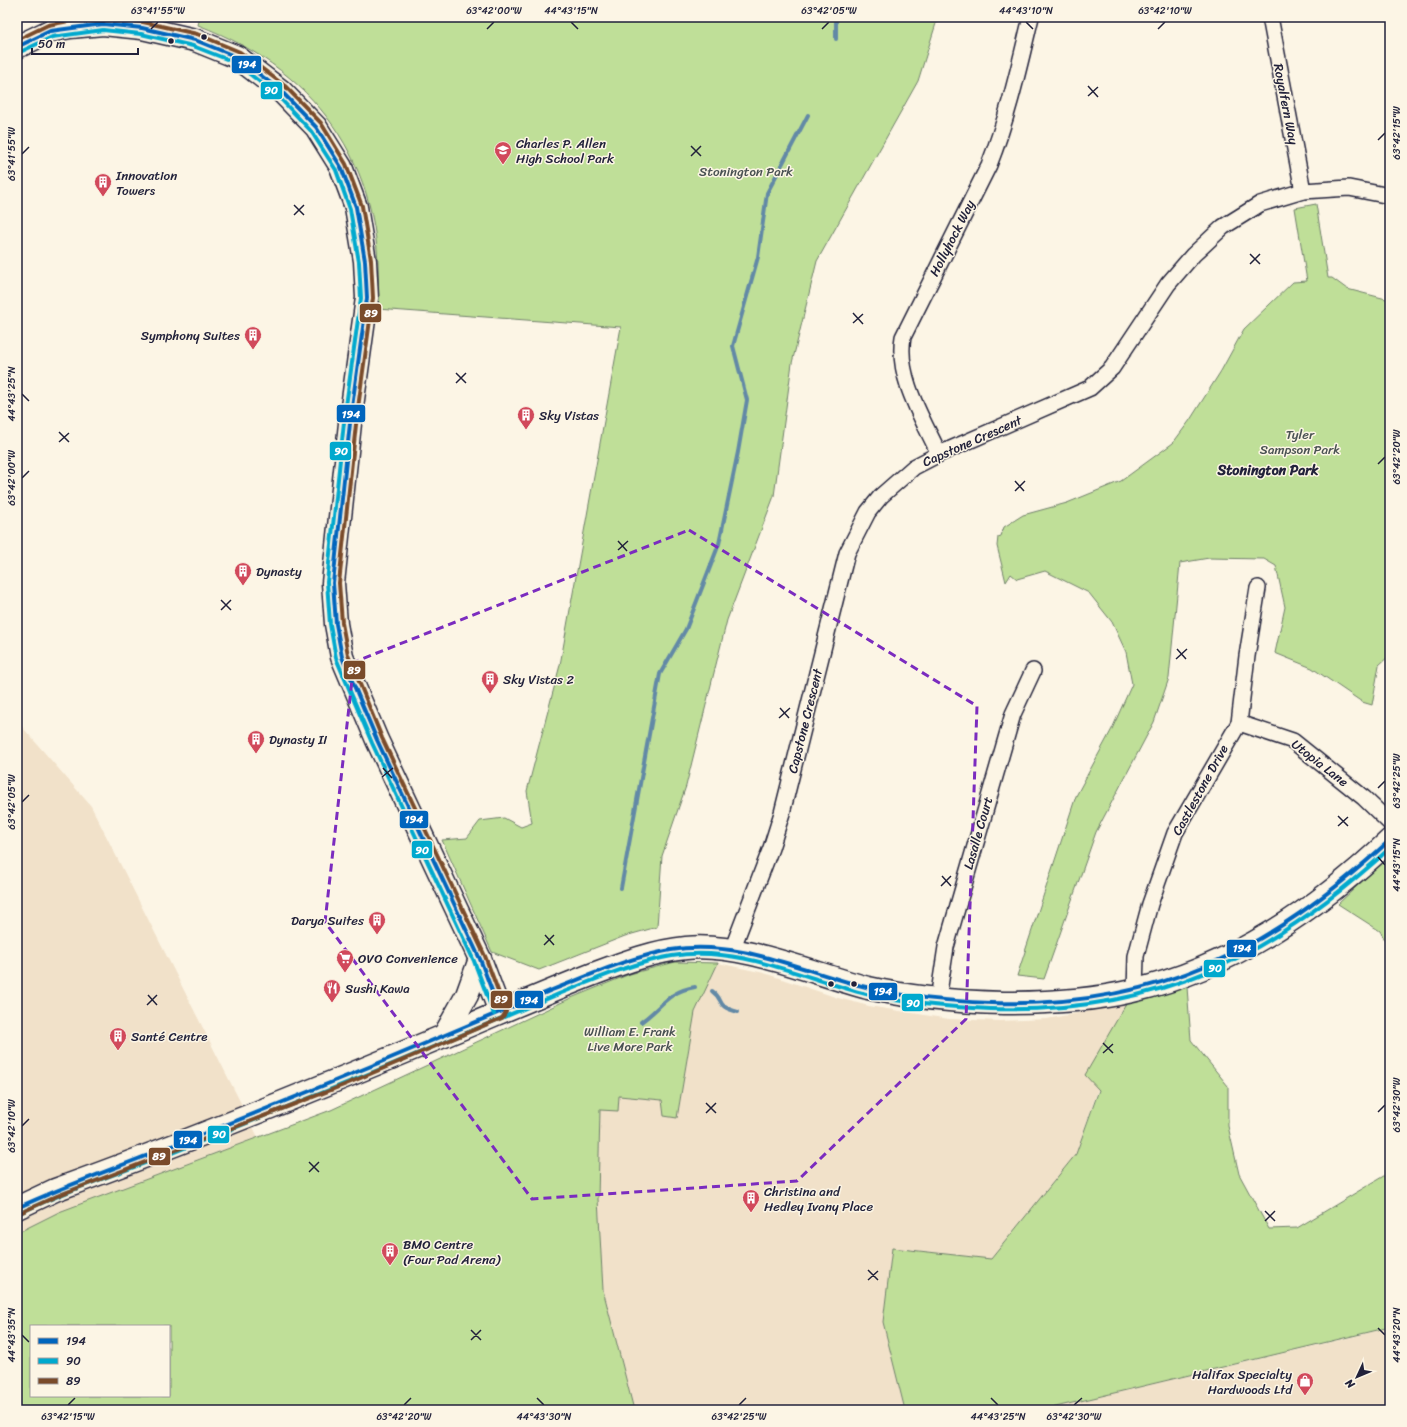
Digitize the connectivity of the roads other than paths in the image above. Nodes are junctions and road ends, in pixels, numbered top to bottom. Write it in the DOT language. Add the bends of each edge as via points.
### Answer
graph roads {
  1 [pos="1031,17"];
  2 [pos="1270,17"];
  3 [pos="102,21"];
  4 [pos="17,47"];
  5 [pos="1303,191"];
  6 [pos="1390,196"];
  7 [pos="939,454"];
  8 [pos="1258,588"];
  9 [pos="1033,671"];
  10 [pos="1239,722"];
  11 [pos="1390,823"];
  12 [pos="1390,840"];
  13 [pos="732,950"];
  14 [pos="480,959"];
  15 [pos="1135,991"];
  16 [pos="941,1001"];
  17 [pos="500,1012"];
  18 [pos="444,1036"];
  19 [pos="17,1208"];
  1 -- 7 [label="street, Hollyhock Way" via="1005,121 989,165 903,337 900,351 908,385"];
  2 -- 5 [label="street, Royalfern Way"];
  3 -- 4 [label="street" via="50,31"];
  3 -- 14 [label="street" via="195,40 237,57 281,90 311,122 340,167 356,208 365,261 367,298 350,414 333,582 342,658"];
  5 -- 6 [label="street, Capstone Crescent" via="1349,188"];
  5 -- 7 [label="street, Capstone Crescent" via="1260,204 1223,227 1193,255 1168,284 1112,368 1090,388"];
  7 -- 13 [label="street, Capstone Crescent" via="914,467 881,496 857,530 847,552 782,813"];
  8 -- 10 [label="street, Castlestone Drive"];
  9 -- 16 [label="street, Lasalle Court" via="1013,714 948,939 940,986"];
  10 -- 11 [label="street, Utopia Lane" via="1293,741 1364,798"];
  10 -- 15 [label="street, Castlestone Drive" via="1175,833 1150,904 1136,956"];
  12 -- 15 [label="street" via="1316,902 1236,953 1189,973"];
  13 -- 16 [label="street" via="870,988"];
  13 -- 17 [label="street" via="687,947 635,959"];
  14 -- 17 [label="street"];
  14 -- 18 [label="street" via="468,995"];
  15 -- 16 [label="street" via="1089,999 1029,1003"];
  17 -- 18 [label="street"];
  18 -- 19 [label="street" via="55,1190"];
}
